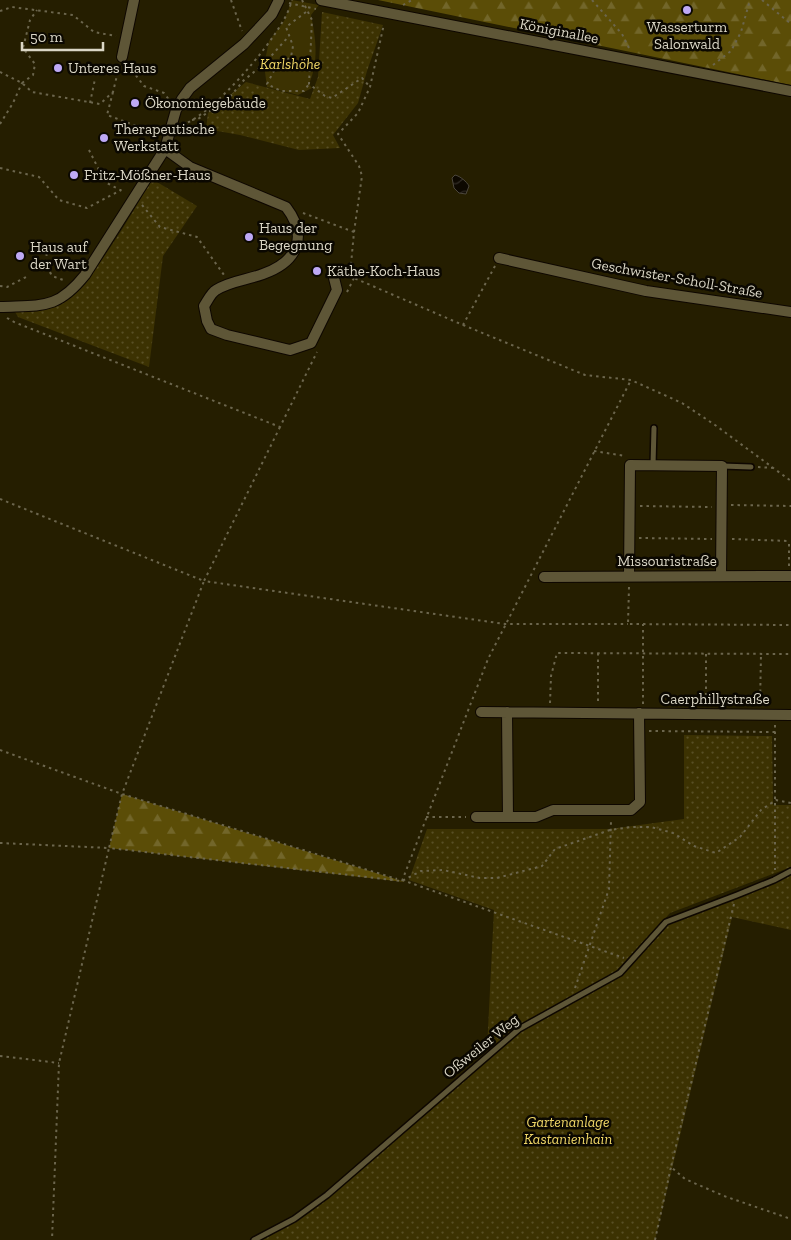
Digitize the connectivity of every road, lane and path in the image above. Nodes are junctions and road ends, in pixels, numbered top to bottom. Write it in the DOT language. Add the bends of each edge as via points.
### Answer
graph roads {
  1 [pos="134,0"];
  2 [pos="279,0"];
  3 [pos="292,0"];
  4 [pos="302,0"];
  5 [pos="321,0"];
  6 [pos="592,0"];
  7 [pos="750,0"];
  8 [pos="762,0"];
  9 [pos="38,10"];
  10 [pos="0,11"];
  11 [pos="306,11"];
  12 [pos="391,13"];
  13 [pos="791,24"];
  14 [pos="289,36"];
  15 [pos="126,38"];
  16 [pos="630,50"];
  17 [pos="122,57"];
  18 [pos="0,72"];
  19 [pos="710,76"];
  20 [pos="95,79"];
  21 [pos="22,83"];
  22 [pos="309,84"];
  23 [pos="370,87"];
  24 [pos="791,91"];
  25 [pos="113,92"];
  26 [pos="90,103"];
  27 [pos="176,110"];
  28 [pos="191,120"];
  29 [pos="0,124"];
  30 [pos="173,125"];
  31 [pos="165,149"];
  32 [pos="89,150"];
  33 [pos="0,168"];
  34 [pos="134,198"];
  35 [pos="303,213"];
  36 [pos="354,232"];
  37 [pos="48,247"];
  38 [pos="500,258"];
  39 [pos="26,277"];
  40 [pos="334,278"];
  41 [pos="354,278"];
  42 [pos="229,283"];
  43 [pos="77,285"];
  44 [pos="0,286"];
  45 [pos="346,296"];
  46 [pos="0,307"];
  47 [pos="791,312"];
  48 [pos="463,324"];
  49 [pos="319,348"];
  50 [pos="631,380"];
  51 [pos="280,427"];
  52 [pos="654,428"];
  53 [pos="594,451"];
  54 [pos="630,465"];
  55 [pos="653,465"];
  56 [pos="722,466"];
  57 [pos="751,467"];
  58 [pos="773,468"];
  59 [pos="791,481"];
  60 [pos="0,499"];
  61 [pos="722,505"];
  62 [pos="630,506"];
  63 [pos="791,506"];
  64 [pos="701,507"];
  65 [pos="791,542"];
  66 [pos="629,576"];
  67 [pos="721,576"];
  68 [pos="790,576"];
  69 [pos="544,577"];
  70 [pos="204,581"];
  71 [pos="505,624"];
  72 [pos="628,624"];
  73 [pos="644,624"];
  74 [pos="791,625"];
  75 [pos="598,653"];
  76 [pos="643,653"];
  77 [pos="706,653"];
  78 [pos="761,654"];
  79 [pos="791,654"];
  80 [pos="598,698"];
  81 [pos="706,699"];
  82 [pos="760,699"];
  83 [pos="480,712"];
  84 [pos="506,712"];
  85 [pos="550,713"];
  86 [pos="641,714"];
  87 [pos="774,714"];
  88 [pos="791,715"];
  89 [pos="640,731"];
  90 [pos="775,732"];
  91 [pos="0,750"];
  92 [pos="122,794"];
  93 [pos="776,800"];
  94 [pos="791,803"];
  95 [pos="426,817"];
  96 [pos="476,817"];
  97 [pos="508,817"];
  98 [pos="610,830"];
  99 [pos="0,843"];
  100 [pos="109,848"];
  101 [pos="791,871"];
  102 [pos="402,880"];
  103 [pos="774,880"];
  104 [pos="738,895"];
  105 [pos="589,946"];
  106 [pos="632,961"];
  107 [pos="571,1000"];
  108 [pos="0,1056"];
  109 [pos="58,1063"];
  110 [pos="672,1167"];
  111 [pos="791,1218"];
  112 [pos="52,1240"];
  113 [pos="254,1240"];
  114 [pos="654,1240"];
  1 -- 15 [label="street"];
  2 -- 27 [label="street" via="260,28 190,88"];
  3 -- 28 [label="path" via="284,21 258,57 219,100"];
  4 -- 11 [label="path"];
  5 -- 12 [label="street, Königinallee"];
  6 -- 16 [label="path" via="622,34"];
  7 -- 19 [label="path" via="741,32 731,51 712,66"];
  8 -- 13 [label="path"];
  9 -- 10 [label="path" via="12,7"];
  9 -- 15 [label="path" via="73,15 94,32"];
  9 -- 21 [label="path" via="30,20 23,48 35,64 33,75"];
  11 -- 14 [label="path" via="286,27"];
  11 -- 22 [label="path" via="312,20"];
  12 -- 19 [label="street, Königinallee"];
  12 -- 23 [label="path" via="384,22"];
  14 -- 22 [label="path" via="293,46 291,57 275,69 267,84 281,91 304,91"];
  14 -- 28 [label="path" via="229,98 198,119"];
  15 -- 17 [label="street"];
  17 -- 25 [label="path"];
  17 -- 27 [label="path" via="144,86 164,93"];
  18 -- 21 [label="path"];
  19 -- 24 [label="street, Königinallee"];
  20 -- 26 [label="path"];
  21 -- 26 [label="path" via="32,92"];
  21 -- 29 [label="path"];
  22 -- 23 [label="path" via="332,98 362,78"];
  23 -- 36 [label="path" via="358,113 338,134 362,176"];
  25 -- 26 [label="path" via="100,104"];
  25 -- 30 [label="path" via="107,115 150,131"];
  27 -- 30 [label="street"];
  28 -- 30 [label="path" via="183,125"];
  30 -- 31 [label="street"];
  31 -- 34 [label="street"];
  31 -- 42 [label="street" via="190,167 286,207 294,218 299,236 292,255 264,274"];
  32 -- 33 [label="path" via="105,182 120,190 87,208 59,200 39,177"];
  34 -- 42 [label="path" via="160,227 198,238"];
  34 -- 43 [label="street"];
  35 -- 36 [label="path"];
  36 -- 41 [label="path" via="350,275"];
  37 -- 43 [label="path" via="45,261 52,276"];
  38 -- 47 [label="street, Geschwister-Scholl-Straße" via="646,291"];
  38 -- 48 [label="path"];
  39 -- 44 [label="path" via="7,287"];
  40 -- 42 [label="street" via="337,290 312,343 290,350 212,329 206,321 204,306 214,291"];
  41 -- 45 [label="path"];
  41 -- 48 [label="path"];
  43 -- 46 [label="street" via="50,304"];
  46 -- 51 [label="path" via="14,322"];
  48 -- 50 [label="path" via="585,375"];
  49 -- 51 [label="path"];
  50 -- 53 [label="path"];
  50 -- 58 [label="path" via="682,403"];
  51 -- 70 [label="path"];
  52 -- 55 [label="lane"];
  53 -- 54 [label="path" via="626,455"];
  53 -- 71 [label="path"];
  54 -- 55 [label="street"];
  54 -- 62 [label="street"];
  55 -- 56 [label="street"];
  56 -- 57 [label="lane"];
  56 -- 61 [label="street"];
  57 -- 58 [label="path"];
  58 -- 59 [label="path"];
  60 -- 70 [label="path"];
  61 -- 63 [label="path"];
  61 -- 67 [label="street"];
  62 -- 64 [label="path"];
  62 -- 66 [label="street"];
  65 -- 68 [label="path"];
  66 -- 67 [label="street, Missouristraße"];
  66 -- 69 [label="street, Missouristraße"];
  66 -- 72 [label="path"];
  67 -- 68 [label="street, Missouristraße"];
  70 -- 71 [label="path"];
  70 -- 92 [label="path"];
  71 -- 72 [label="path"];
  71 -- 95 [label="path"];
  72 -- 73 [label="path"];
  73 -- 74 [label="path"];
  73 -- 76 [label="path"];
  75 -- 76 [label="path"];
  75 -- 80 [label="path"];
  75 -- 85 [label="path" via="556,653 551,676"];
  76 -- 77 [label="path"];
  76 -- 86 [label="path"];
  77 -- 78 [label="path"];
  77 -- 81 [label="path"];
  78 -- 79 [label="path"];
  78 -- 82 [label="path"];
  83 -- 84 [label="street, Caerphillystraße"];
  84 -- 85 [label="street, Caerphillystraße"];
  84 -- 97 [label="street"];
  85 -- 86 [label="street, Caerphillystraße"];
  86 -- 87 [label="street, Caerphillystraße"];
  86 -- 89 [label="street, Caerphillystraße"];
  87 -- 88 [label="street, Caerphillystraße"];
  87 -- 90 [label="path"];
  89 -- 90 [label="path"];
  89 -- 97 [label="street, Caerphillystraße" via="640,802 631,810 553,810 536,817"];
  90 -- 93 [label="path"];
  91 -- 92 [label="path"];
  92 -- 100 [label="path"];
  92 -- 102 [label="path"];
  93 -- 94 [label="path"];
  93 -- 98 [label="path" via="761,810 740,837 716,853 651,827"];
  93 -- 103 [label="path"];
  95 -- 96 [label="path"];
  95 -- 102 [label="path"];
  96 -- 97 [label="street, Caerphillystraße"];
  98 -- 102 [label="path" via="555,849 542,866 497,878 443,870 421,871"];
  98 -- 105 [label="path" via="609,889"];
  99 -- 100 [label="path"];
  100 -- 102 [label="path"];
  100 -- 109 [label="path"];
  101 -- 103 [label="lane, Oßweiler Weg"];
  102 -- 105 [label="path"];
  103 -- 104 [label="lane, Oßweiler Weg"];
  104 -- 106 [label="lane, Oßweiler Weg" via="666,922"];
  104 -- 110 [label="path"];
  105 -- 106 [label="path"];
  105 -- 107 [label="path"];
  106 -- 107 [label="lane, Oßweiler Weg" via="620,973"];
  107 -- 113 [label="lane, Oßweiler Weg" via="519,1029 326,1195 294,1218"];
  108 -- 109 [label="path"];
  109 -- 112 [label="path"];
  110 -- 111 [label="path" via="685,1179 724,1196"];
  110 -- 114 [label="path"];
}
